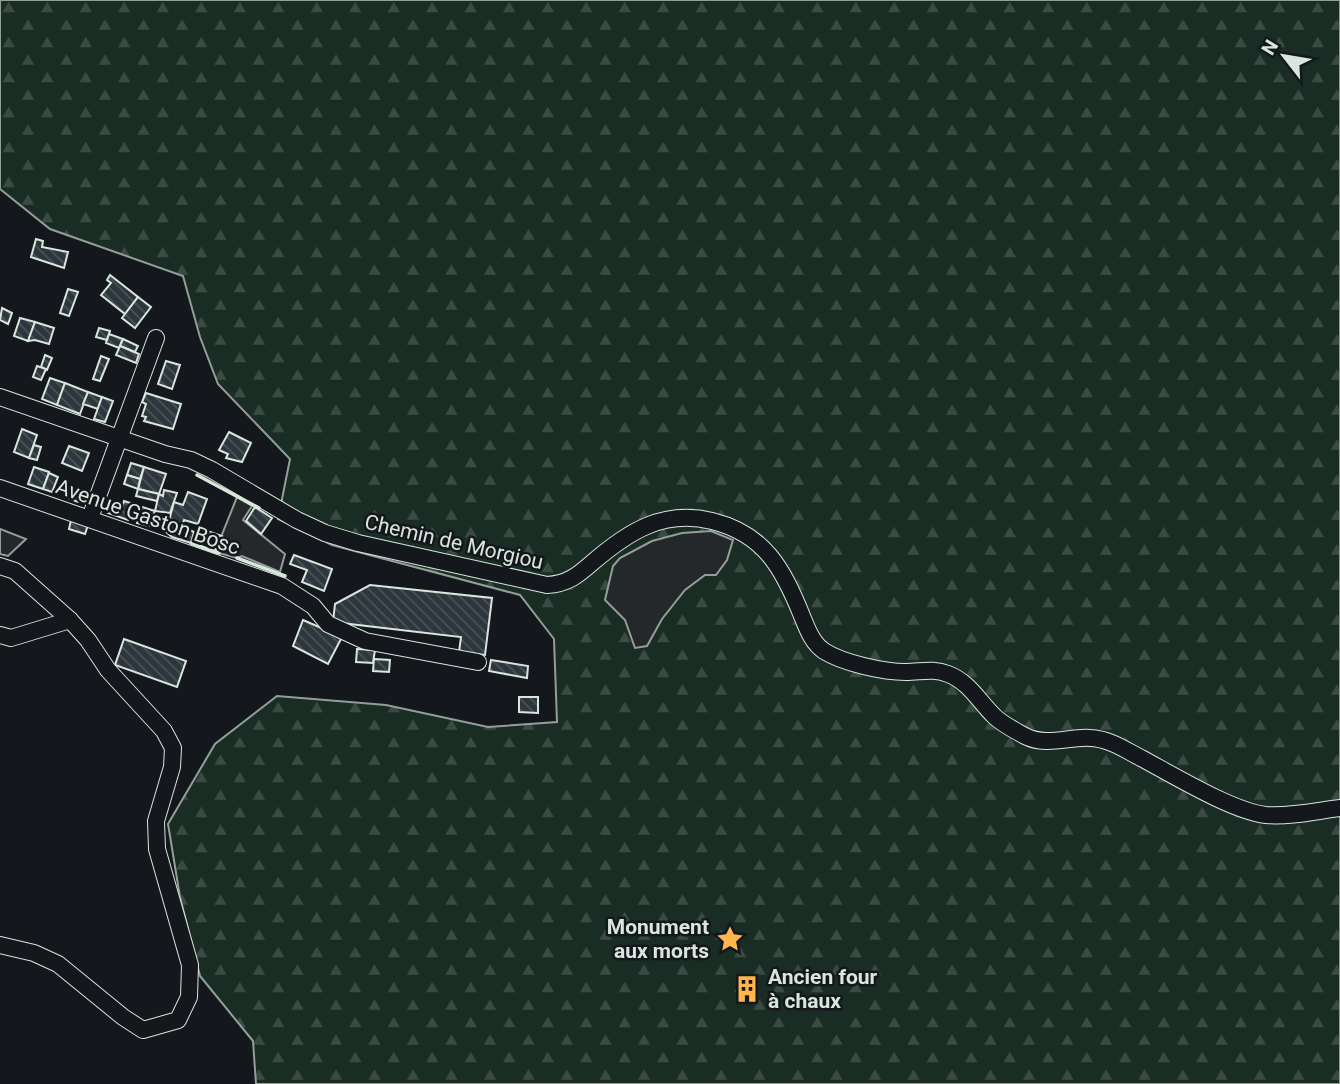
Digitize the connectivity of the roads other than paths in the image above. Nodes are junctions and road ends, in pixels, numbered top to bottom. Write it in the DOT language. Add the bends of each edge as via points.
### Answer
graph roads {
  1 [pos="156,338"];
  2 [pos="0,397"];
  3 [pos="119,439"];
  4 [pos="0,488"];
  5 [pos="90,518"];
  6 [pos="0,566"];
  7 [pos="70,620"];
  8 [pos="0,635"];
  9 [pos="478,663"];
  10 [pos="1340,808"];
  11 [pos="0,945"];
  1 -- 3 [label="street"];
  2 -- 3 [label="street, Chemin de Morgiou"];
  3 -- 5 [label="street"];
  3 -- 10 [label="street, Chemin de Morgiou" via="191,460 325,533 547,585 576,578 621,539 649,523 681,517 712,521 737,530 772,557 812,637 830,654 892,670 943,672 963,681 998,720 1030,738 1107,741 1250,811 1269,815"];
  4 -- 5 [label="street, Avenue Gaston Bosc"];
  5 -- 9 [label="street, Avenue Gaston Bosc" via="282,586 313,606 328,624 365,641"];
  6 -- 7 [label="street" via="15,571"];
  7 -- 8 [label="street" via="11,638"];
  7 -- 11 [label="street" via="164,731 173,748 156,821 157,849 190,965 188,997 178,1020 143,1030 58,964"];
}
